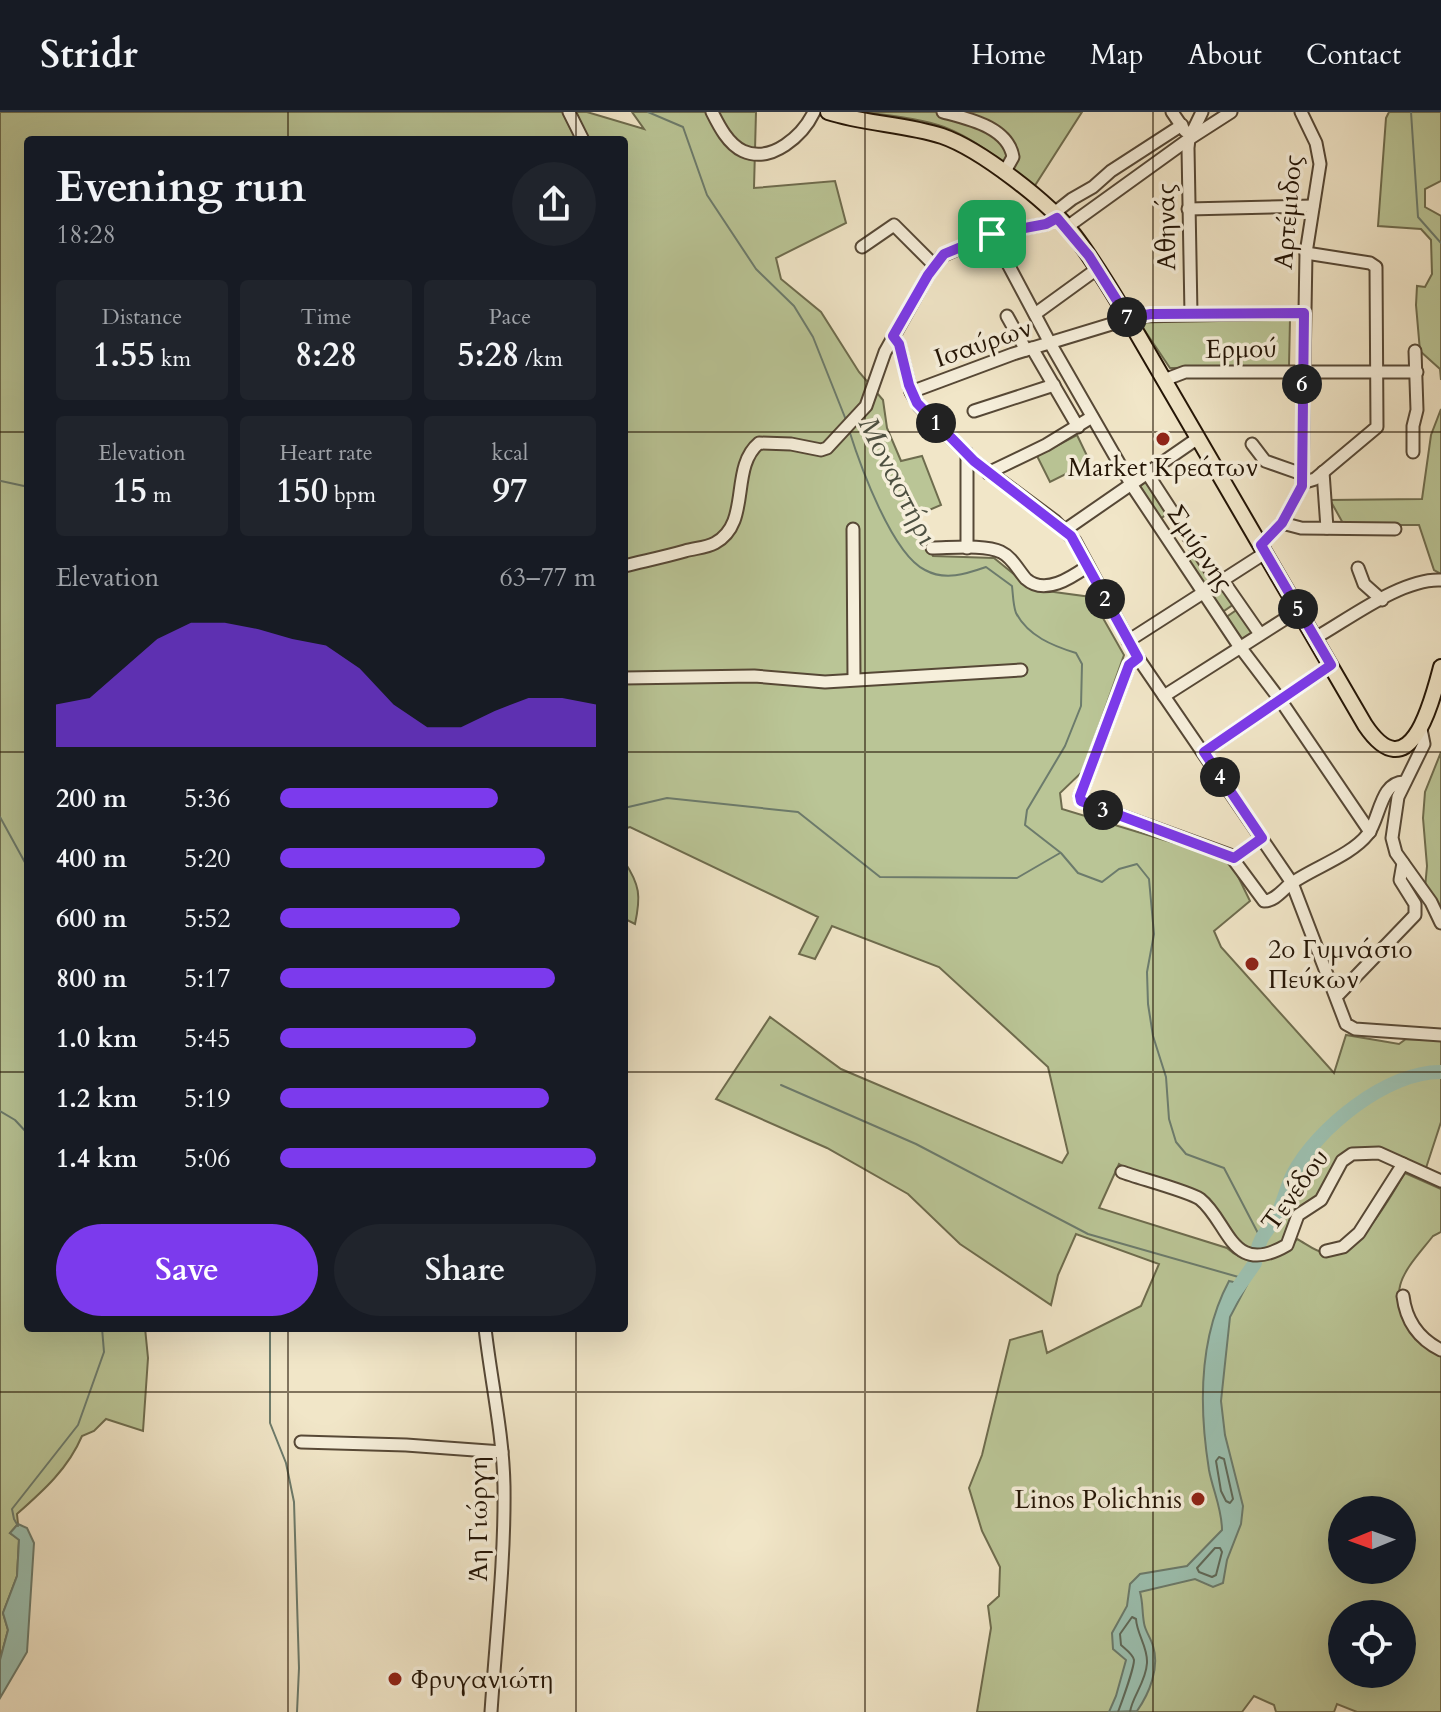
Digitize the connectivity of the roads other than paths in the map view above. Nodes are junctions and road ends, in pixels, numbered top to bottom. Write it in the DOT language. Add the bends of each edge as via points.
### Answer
graph roads {
  1 [pos="569,112"];
  2 [pos="712,112"];
  3 [pos="814,112"];
  4 [pos="828,112"];
  5 [pos="943,112"];
  6 [pos="1172,112"];
  7 [pos="1202,112"];
  8 [pos="1231,112"];
  9 [pos="1301,112"];
  10 [pos="1182,125"];
  11 [pos="581,136"];
  12 [pos="1189,139"];
  13 [pos="1004,173"];
  14 [pos="1313,206"];
  15 [pos="1188,209"];
  16 [pos="1059,219"];
  17 [pos="992,234"];
  18 [pos="862,247"];
  19 [pos="1306,253"];
  20 [pos="934,265"];
  21 [pos="1097,269"];
  22 [pos="1304,313"];
  23 [pos="1035,314"];
  24 [pos="1191,314"];
  25 [pos="1007,316"];
  26 [pos="1128,318"];
  27 [pos="893,336"];
  28 [pos="1050,343"];
  29 [pos="1029,349"];
  30 [pos="1415,351"];
  31 [pos="1302,371"];
  32 [pos="1377,372"];
  33 [pos="1417,372"];
  34 [pos="1164,380"];
  35 [pos="1054,385"];
  36 [pos="911,392"];
  37 [pos="974,411"];
  38 [pos="1092,417"];
  39 [pos="1078,427"];
  40 [pos="1198,438"];
  41 [pos="1252,444"];
  42 [pos="1413,452"];
  43 [pos="967,453"];
  44 [pos="1323,472"];
  45 [pos="988,473"];
  46 [pos="1147,473"];
  47 [pos="1302,478"];
  48 [pos="1131,484"];
  49 [pos="1173,514"];
  50 [pos="1282,523"];
  51 [pos="1159,525"];
  52 [pos="1327,528"];
  53 [pos="853,529"];
  54 [pos="1395,529"];
  55 [pos="1065,530"];
  56 [pos="1194,545"];
  57 [pos="932,548"];
  58 [pos="967,548"];
  59 [pos="1263,549"];
  60 [pos="1179,556"];
  61 [pos="628,565"];
  62 [pos="1088,566"];
  63 [pos="1358,568"];
  64 [pos="1441,580"];
  65 [pos="1221,581"];
  66 [pos="1203,592"];
  67 [pos="1382,600"];
  68 [pos="1239,605"];
  69 [pos="1299,610"];
  70 [pos="1220,617"];
  71 [pos="1260,634"];
  72 [pos="1315,638"];
  73 [pos="1128,641"];
  74 [pos="1241,646"];
  75 [pos="1138,658"];
  76 [pos="1331,665"];
  77 [pos="1441,667"];
  78 [pos="1021,670"];
  79 [pos="628,678"];
  80 [pos="854,679"];
  81 [pos="1164,696"];
  82 [pos="1281,701"];
  83 [pos="1421,729"];
  84 [pos="1204,752"];
  85 [pos="1405,782"];
  86 [pos="1370,832"];
  87 [pos="1262,838"];
  88 [pos="1234,858"];
  89 [pos="1403,863"];
  90 [pos="1292,883"];
  91 [pos="1441,923"];
  92 [pos="1337,995"];
  93 [pos="1441,1035"];
  94 [pos="1403,1164"];
  95 [pos="1122,1172"];
  96 [pos="1441,1181"];
  97 [pos="1326,1251"];
  98 [pos="1403,1296"];
  99 [pos="486,1332"];
  100 [pos="1441,1350"];
  101 [pos="301,1442"];
  102 [pos="502,1452"];
  103 [pos="491,1712"];
  1 -- 11 [label="street"];
  2 -- 3 [label="street" via="731,142 758,153 787,145"];
  4 -- 13 [label="main road" via="943,136"];
  5 -- 13 [label="street" via="1007,139 1013,157"];
  6 -- 10 [label="street"];
  7 -- 12 [label="street"];
  8 -- 12 [label="street"];
  9 -- 14 [label="street, Αρτέμιδος" via="1319,159"];
  10 -- 12 [label="street"];
  10 -- 16 [label="street" via="1076,196"];
  12 -- 15 [label="street, Αθηνάς"];
  12 -- 16 [label="street"];
  13 -- 16 [label="main road"];
  14 -- 15 [label="street"];
  14 -- 19 [label="street, Αρτέμιδος"];
  15 -- 24 [label="street, Αθηνάς"];
  16 -- 17 [label="street"];
  16 -- 21 [label="main road"];
  17 -- 20 [label="street" via="944,254"];
  17 -- 23 [label="street, Σμύρνης"];
  18 -- 20 [label="street" via="894,225"];
  19 -- 22 [label="street, Αρτέμιδος"];
  19 -- 32 [label="street" via="1376,267"];
  20 -- 27 [label="street"];
  21 -- 23 [label="street, Ισαύρων"];
  21 -- 26 [label="main road"];
  22 -- 24 [label="street, Ισαύρων"];
  22 -- 31 [label="street, Αρτέμιδος"];
  23 -- 28 [label="street, Σμύρνης"];
  24 -- 26 [label="street, Ισαύρων"];
  25 -- 29 [label="street"];
  26 -- 28 [label="street, Ισαύρων"];
  26 -- 34 [label="main road"];
  27 -- 36 [label="street, Ισαύρων"];
  27 -- 61 [label="street" via="867,404 830,446 821,450 759,443 745,464 736,511 723,537"];
  28 -- 29 [label="street, Ισαύρων"];
  28 -- 38 [label="street, Σμύρνης"];
  29 -- 35 [label="street"];
  29 -- 36 [label="street, Ισαύρων"];
  30 -- 33 [label="street"];
  31 -- 32 [label="street, Ερμού"];
  31 -- 34 [label="street, Ερμού" via="1182,372"];
  31 -- 47 [label="street, Αρτέμιδος"];
  32 -- 33 [label="street, Ερμού"];
  32 -- 44 [label="street" via="1376,429"];
  33 -- 42 [label="street"];
  34 -- 40 [label="main road"];
  35 -- 37 [label="street"];
  35 -- 39 [label="street"];
  36 -- 43 [label="street"];
  38 -- 39 [label="street"];
  38 -- 48 [label="street, Σμύρνης"];
  39 -- 45 [label="street"];
  40 -- 46 [label="street"];
  40 -- 59 [label="main road"];
  41 -- 47 [label="street" via="1265,461"];
  43 -- 45 [label="street"];
  43 -- 58 [label="street"];
  44 -- 47 [label="street" via="1311,481"];
  44 -- 52 [label="street"];
  45 -- 55 [label="street"];
  46 -- 48 [label="street"];
  46 -- 49 [label="street"];
  47 -- 50 [label="street, Αρτέμιδος"];
  48 -- 51 [label="street, Σμύρνης"];
  48 -- 55 [label="street"];
  49 -- 51 [label="street"];
  49 -- 56 [label="street"];
  50 -- 52 [label="street"];
  50 -- 59 [label="street, Αρτέμιδος"];
  51 -- 60 [label="street, Σμύρνης"];
  52 -- 54 [label="street"];
  53 -- 80 [label="street"];
  55 -- 62 [label="street"];
  56 -- 60 [label="street"];
  56 -- 65 [label="street"];
  57 -- 58 [label="street"];
  58 -- 62 [label="street" via="1000,551 1037,584 1062,582"];
  59 -- 65 [label="street, Αρτέμιδος"];
  59 -- 69 [label="main road"];
  60 -- 66 [label="street, Σμύρνης"];
  62 -- 73 [label="street"];
  63 -- 67 [label="street" via="1362,582"];
  64 -- 67 [label="street" via="1413,584"];
  65 -- 66 [label="street, Αρτέμιδος"];
  65 -- 68 [label="street"];
  66 -- 70 [label="street, Σμύρνης"];
  66 -- 73 [label="street, Αρτέμιδος"];
  67 -- 72 [label="street"];
  68 -- 70 [label="street"];
  68 -- 71 [label="street"];
  69 -- 71 [label="street"];
  69 -- 72 [label="main road"];
  70 -- 74 [label="street, Σμύρνης"];
  71 -- 74 [label="street"];
  72 -- 76 [label="main road"];
  73 -- 75 [label="street"];
  74 -- 81 [label="street"];
  74 -- 82 [label="street, Σμύρνης"];
  75 -- 81 [label="street"];
  75 -- 88 [label="street" via="1129,665 1081,801"];
  76 -- 82 [label="street"];
  76 -- 83 [label="main road" via="1382,744 1404,746"];
  77 -- 83 [label="main road"];
  78 -- 80 [label="street"];
  79 -- 80 [label="street"];
  81 -- 84 [label="street"];
  82 -- 84 [label="street"];
  82 -- 86 [label="street, Σμύρνης"];
  83 -- 85 [label="street" via="1423,746"];
  84 -- 87 [label="street"];
  85 -- 86 [label="street" via="1387,791"];
  85 -- 89 [label="street" via="1392,833"];
  86 -- 90 [label="street"];
  87 -- 88 [label="street"];
  87 -- 90 [label="street"];
  88 -- 90 [label="street" via="1264,901"];
  89 -- 91 [label="street"];
  89 -- 92 [label="street" via="1400,880 1416,911"];
  90 -- 92 [label="street"];
  92 -- 93 [label="street" via="1352,1028"];
  94 -- 95 [label="street, Τενέδου" via="1364,1152 1346,1157 1323,1197 1298,1215 1287,1245 1261,1256 1231,1242 1199,1199"];
  94 -- 96 [label="street"];
  94 -- 97 [label="street" via="1359,1233 1343,1247"];
  98 -- 100 [label="street" via="1416,1331"];
  99 -- 102 [label="street, Άη Γιώργη"];
  101 -- 102 [label="street"];
  102 -- 103 [label="street, Άη Γιώργη" via="501,1578"];
}
